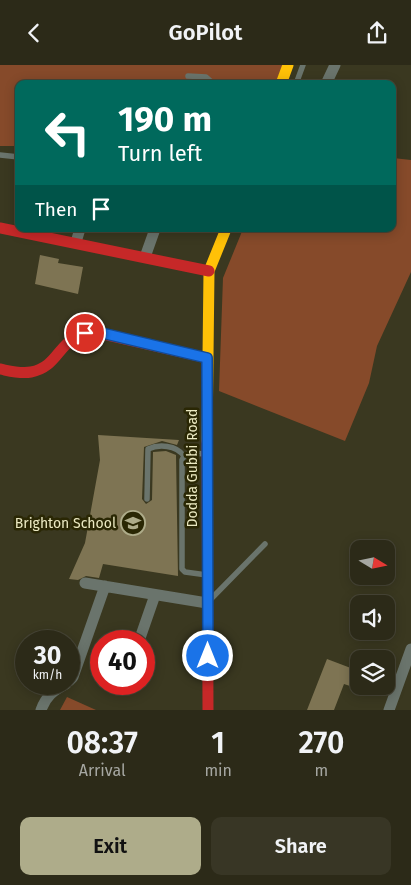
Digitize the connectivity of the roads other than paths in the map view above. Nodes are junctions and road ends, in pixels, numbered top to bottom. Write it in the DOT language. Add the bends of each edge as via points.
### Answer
graph roads {
  1 [pos="288,65"];
  2 [pos="304,65"];
  3 [pos="335,65"];
  4 [pos="188,76"];
  5 [pos="209,80"];
  6 [pos="282,80"];
  7 [pos="298,80"];
  8 [pos="328,80"];
  9 [pos="0,155"];
  10 [pos="15,157"];
  11 [pos="0,228"];
  12 [pos="15,230"];
  13 [pos="31,232"];
  14 [pos="79,232"];
  15 [pos="154,232"];
  16 [pos="225,232"];
  17 [pos="76,242"];
  18 [pos="145,257"];
  19 [pos="210,271"];
  20 [pos="207,358"];
  21 [pos="0,369"];
  22 [pos="207,453"];
  23 [pos="184,456"];
  24 [pos="147,499"];
  25 [pos="265,544"];
  26 [pos="207,575"];
  27 [pos="85,583"];
  28 [pos="105,586"];
  29 [pos="155,595"];
  30 [pos="207,603"];
  31 [pos="144,630"];
  32 [pos="411,649"];
  33 [pos="80,655"];
  34 [pos="48,695"];
  35 [pos="41,710"];
  36 [pos="208,710"];
  37 [pos="389,710"];
  1 -- 6 [label="street"];
  2 -- 7 [label="lane"];
  3 -- 8 [label="street"];
  4 -- 5 [label="lane"];
  9 -- 10 [label="lane"];
  11 -- 12 [label="street"];
  13 -- 17 [label="street"];
  14 -- 17 [label="street"];
  15 -- 18 [label="street"];
  16 -- 19 [label="street, Dodda Gubbi Road"];
  17 -- 18 [label="street"];
  18 -- 19 [label="street"];
  19 -- 20 [label="street, Dodda Gubbi Road"];
  20 -- 21 [label="street" via="102,333 85,333 76,335 37,371 24,373"];
  20 -- 22 [label="street, Dodda Gubbi Road"];
  22 -- 23 [label="lane"];
  22 -- 26 [label="street, Dodda Gubbi Road"];
  23 -- 24 [label="lane" via="174,447 148,449"];
  23 -- 26 [label="lane" via="182,569"];
  25 -- 30 [label="lane"];
  26 -- 30 [label="street, Dodda Gubbi Road"];
  27 -- 28 [label="street"];
  28 -- 29 [label="street"];
  28 -- 33 [label="street"];
  29 -- 30 [label="street"];
  29 -- 31 [label="street"];
  30 -- 36 [label="street, Dodda Gubbi Road"];
  32 -- 37 [label="street"];
  34 -- 35 [label="street"];
}
